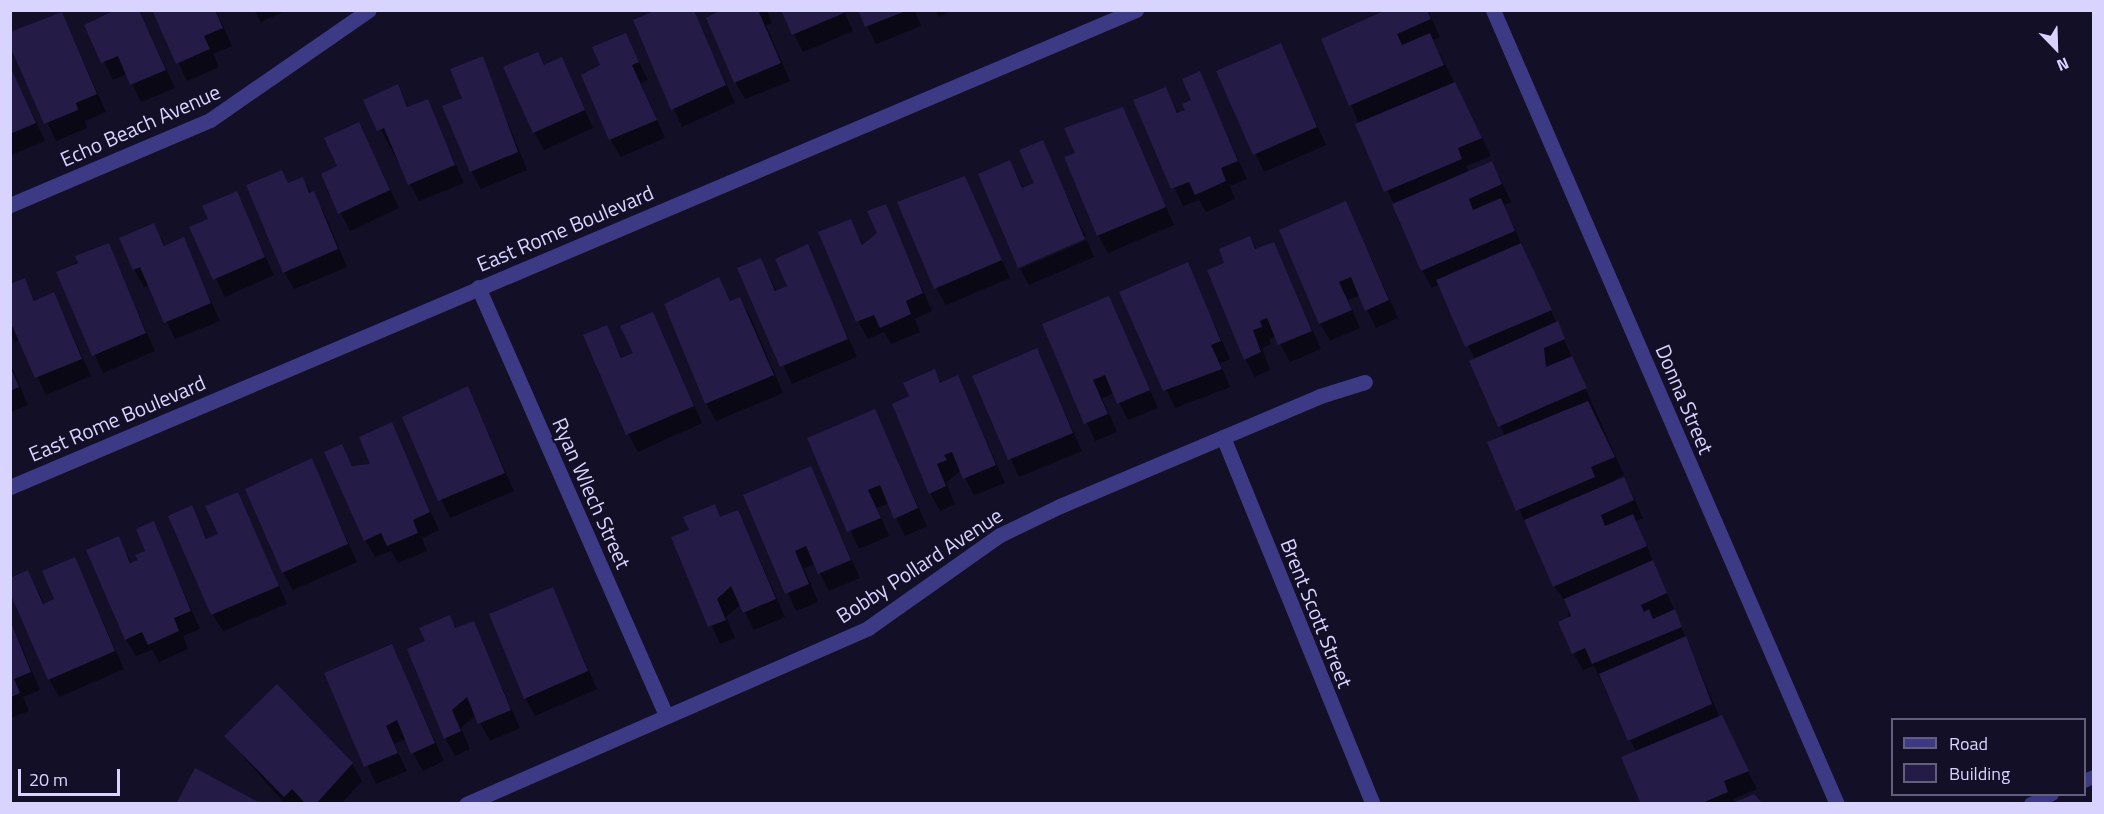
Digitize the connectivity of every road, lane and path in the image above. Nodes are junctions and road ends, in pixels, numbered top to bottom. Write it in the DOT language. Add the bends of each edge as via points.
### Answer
graph roads {
  1 [pos="369,10"];
  2 [pos="1136,10"];
  3 [pos="1493,10"];
  4 [pos="10,205"];
  5 [pos="478,287"];
  6 [pos="1365,382"];
  7 [pos="1223,437"];
  8 [pos="10,487"];
  9 [pos="666,716"];
  10 [pos="2050,796"];
  11 [pos="466,804"];
  12 [pos="1373,804"];
  13 [pos="1837,804"];
  14 [pos="2031,804"];
  1 -- 4 [label="street, Echo Beach Avenue" via="210,120"];
  2 -- 5 [label="street, East Rome Boulevard"];
  3 -- 13 [label="street, Donna Street"];
  5 -- 8 [label="street, East Rome Boulevard"];
  5 -- 9 [label="street, Ryan Wlech Street"];
  6 -- 7 [label="street, Bobby Pollard Avenue"];
  7 -- 9 [label="street, Bobby Pollard Avenue" via="1000,535 868,628"];
  7 -- 12 [label="street, Brent Scott Street"];
  9 -- 11 [label="street, Bobby Pollard Avenue"];
  10 -- 14 [label="lane"];
}
